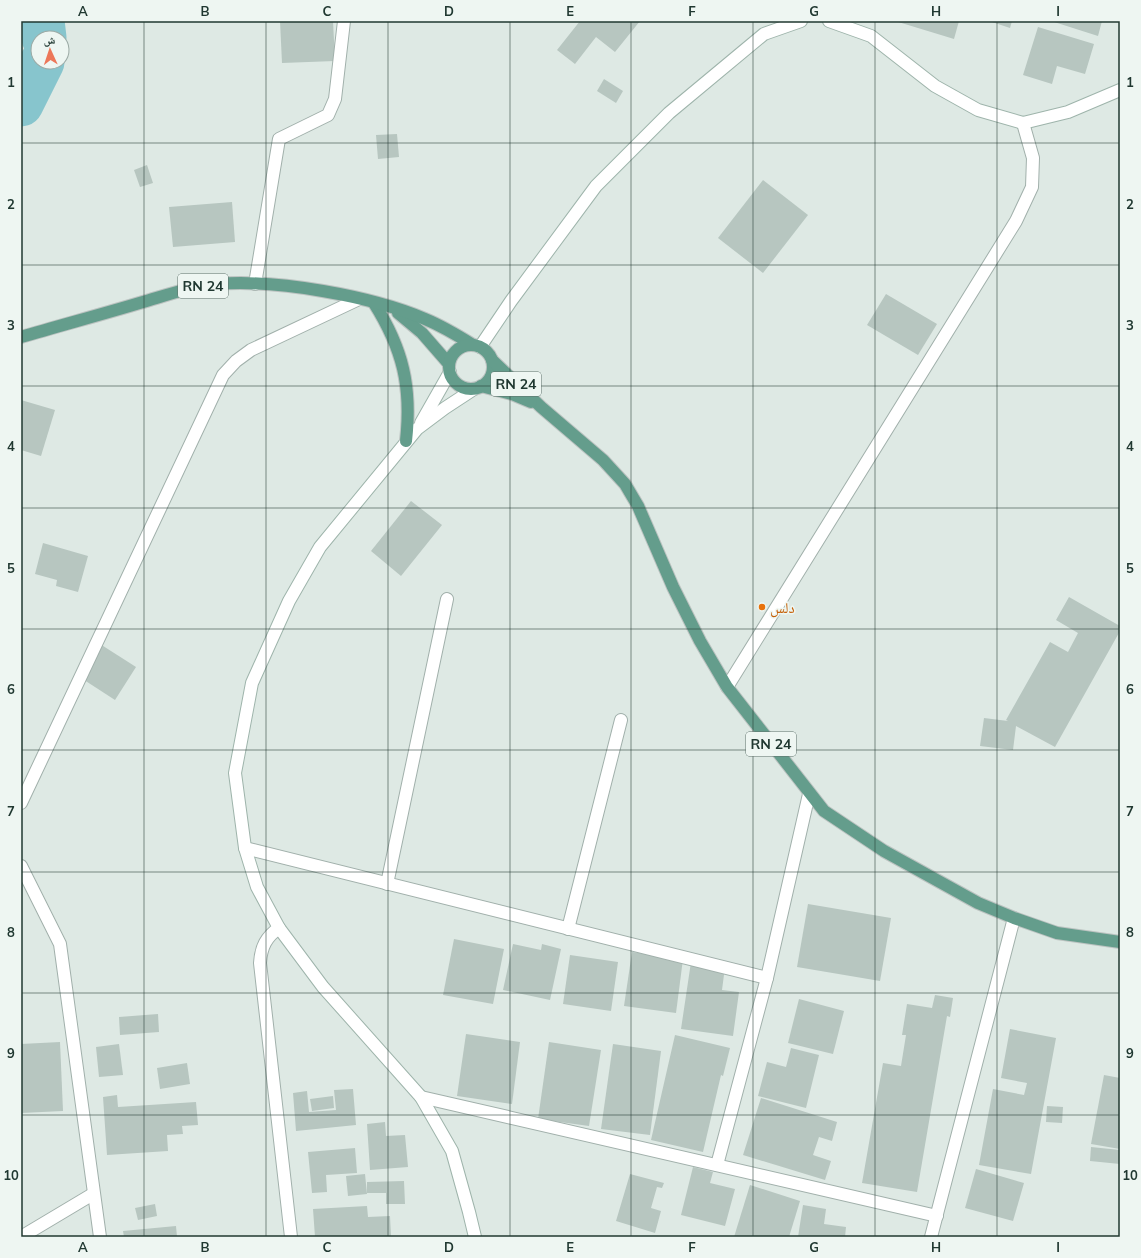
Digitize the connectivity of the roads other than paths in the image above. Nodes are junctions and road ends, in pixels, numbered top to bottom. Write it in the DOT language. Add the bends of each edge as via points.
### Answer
graph roads {
  1 [pos="344,21"];
  2 [pos="797,21"];
  3 [pos="801,21"];
  4 [pos="829,21"];
  5 [pos="1120,90"];
  6 [pos="1023,123"];
  7 [pos="255,284"];
  8 [pos="359,299"];
  9 [pos="374,303"];
  10 [pos="390,307"];
  11 [pos="21,337"];
  12 [pos="476,346"];
  13 [pos="492,360"];
  14 [pos="449,368"];
  15 [pos="478,388"];
  16 [pos="541,407"];
  17 [pos="417,429"];
  18 [pos="406,441"];
  19 [pos="447,600"];
  20 [pos="727,688"];
  21 [pos="621,720"];
  22 [pos="809,794"];
  23 [pos="21,803"];
  24 [pos="245,848"];
  25 [pos="21,866"];
  26 [pos="387,884"];
  27 [pos="1014,918"];
  28 [pos="278,928"];
  29 [pos="568,929"];
  30 [pos="1120,942"];
  31 [pos="767,978"];
  32 [pos="421,1097"];
  33 [pos="717,1165"];
  34 [pos="93,1194"];
  35 [pos="937,1216"];
  36 [pos="21,1237"];
  37 [pos="100,1237"];
  38 [pos="291,1237"];
  39 [pos="475,1237"];
  40 [pos="931,1237"];
  1 -- 7 [label="street" via="335,99 328,115 279,139"];
  2 -- 3 [label="street"];
  2 -- 12 [label="street" via="764,34 669,113 596,186"];
  4 -- 6 [label="street" via="871,36 935,86 978,110"];
  5 -- 6 [label="street" via="1068,112"];
  6 -- 20 [label="street" via="1033,158 1032,186 1016,221"];
  7 -- 8 [label="main road, RN 24" via="308,289"];
  7 -- 11 [label="main road, RN 24" via="216,284 180,292"];
  8 -- 9 [label="main road, RN 24"];
  8 -- 23 [label="street" via="251,350 223,375"];
  9 -- 10 [label="main road, RN 24"];
  9 -- 18 [label="main road" via="395,340 404,369 408,398"];
  10 -- 12 [label="main road, RN 24" via="425,318"];
  10 -- 14 [label="main road, RN 24" via="422,333"];
  12 -- 13 [label="main road" via="487,352"];
  12 -- 14 [label="main road" via="464,346 457,350 452,356"];
  13 -- 15 [label="main road" via="491,375 487,382"];
  13 -- 16 [label="main road, RN 24"];
  14 -- 15 [label="main road" via="452,378 462,387"];
  14 -- 17 [label="street"];
  15 -- 16 [label="main road, RN 24" via="512,394"];
  15 -- 17 [label="street"];
  16 -- 20 [label="main road, RN 24" via="603,460 625,484 638,506 700,641"];
  17 -- 18 [label="street"];
  18 -- 24 [label="street" via="320,547 289,601 252,683 235,773"];
  19 -- 26 [label="street"];
  20 -- 22 [label="main road, RN 24"];
  21 -- 29 [label="street"];
  22 -- 27 [label="main road, RN 24" via="824,811 884,852 978,903"];
  22 -- 31 [label="street"];
  24 -- 26 [label="street"];
  24 -- 28 [label="street" via="257,887"];
  25 -- 34 [label="street" via="60,944"];
  26 -- 29 [label="street"];
  27 -- 30 [label="main road, RN 24" via="1057,933"];
  27 -- 35 [label="street"];
  28 -- 32 [label="street" via="323,986"];
  28 -- 38 [label="street" via="266,939 260,963"];
  29 -- 31 [label="street"];
  31 -- 33 [label="street"];
  32 -- 33 [label="street"];
  32 -- 39 [label="street" via="452,1151"];
  33 -- 35 [label="street"];
  34 -- 36 [label="street"];
  34 -- 37 [label="street"];
  35 -- 40 [label="street"];
}
